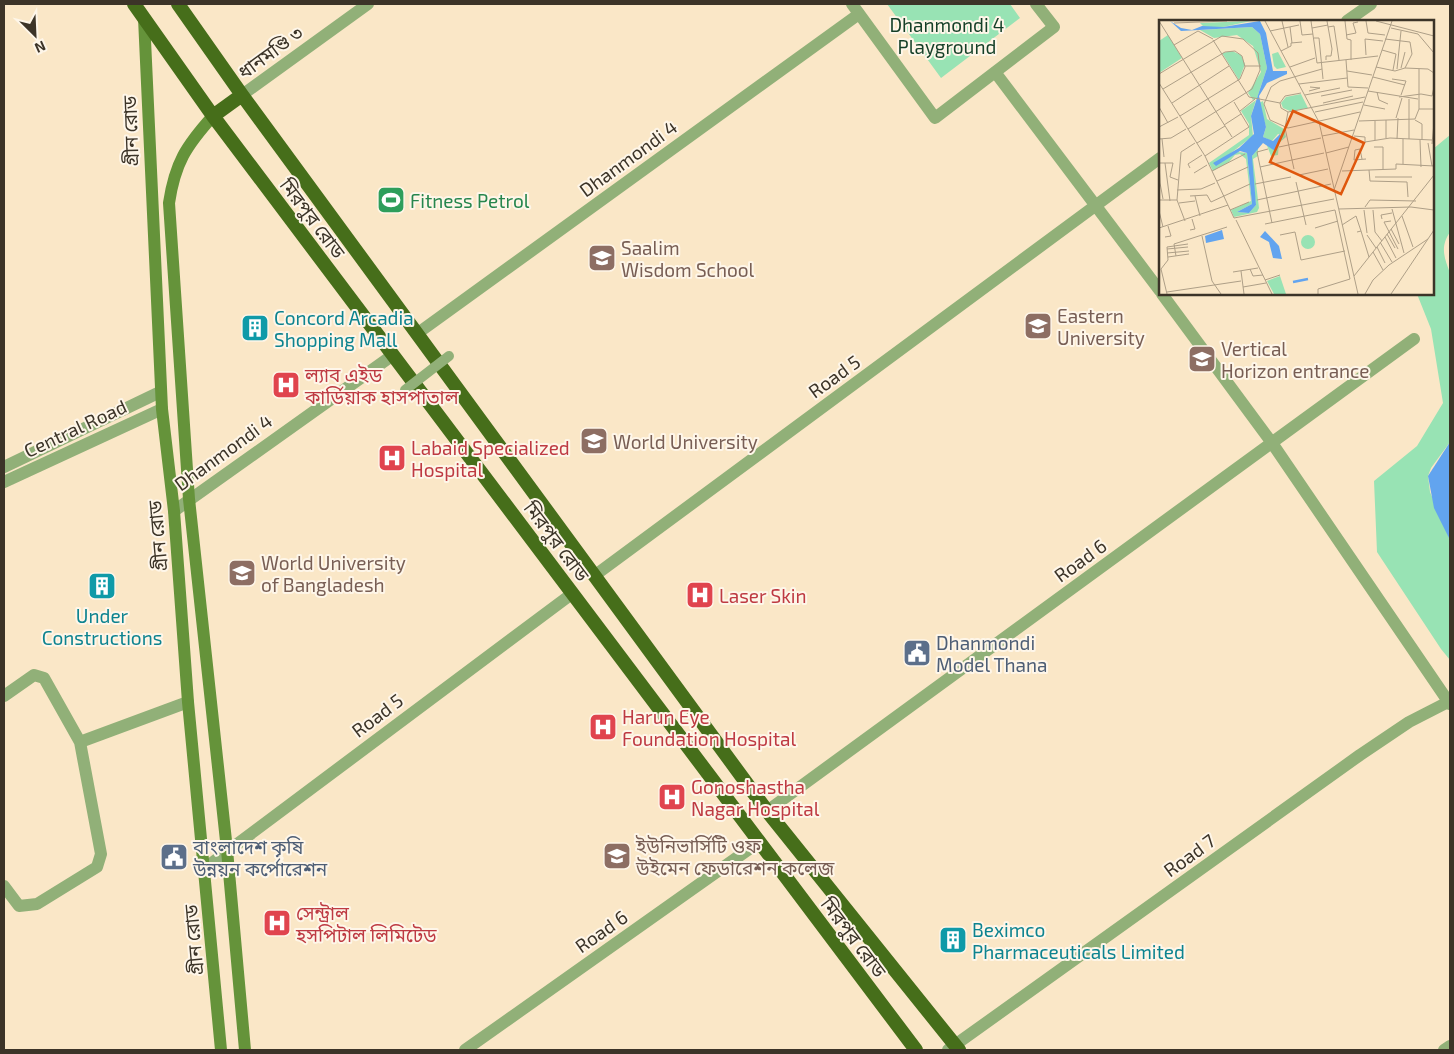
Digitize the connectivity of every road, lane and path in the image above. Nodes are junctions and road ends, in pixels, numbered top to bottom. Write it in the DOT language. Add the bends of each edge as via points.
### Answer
graph roads {
  1 [pos="134,4"];
  2 [pos="178,4"];
  3 [pos="368,4"];
  4 [pos="1036,4"];
  5 [pos="1371,4"];
  6 [pos="856,9"];
  7 [pos="144,18"];
  8 [pos="1348,20"];
  9 [pos="995,72"];
  10 [pos="242,95"];
  11 [pos="213,116"];
  12 [pos="1159,159"];
  13 [pos="1096,205"];
  14 [pos="1159,290"];
  15 [pos="1162,295"];
  16 [pos="418,333"];
  17 [pos="1414,339"];
  18 [pos="393,355"];
  19 [pos="445,360"];
  20 [pos="410,387"];
  21 [pos="160,392"];
  22 [pos="162,409"];
  23 [pos="1272,443"];
  24 [pos="4,467"];
  25 [pos="4,482"];
  26 [pos="189,499"];
  27 [pos="174,511"];
  28 [pos="594,576"];
  29 [pos="573,593"];
  30 [pos="4,696"];
  31 [pos="188,702"];
  32 [pos="1450,702"];
  33 [pos="80,742"];
  34 [pos="767,811"];
  35 [pos="759,842"];
  36 [pos="227,850"];
  37 [pos="205,868"];
  38 [pos="4,886"];
  39 [pos="1450,1046"];
  40 [pos="954,1049"];
  41 [pos="222,1050"];
  42 [pos="245,1050"];
  43 [pos="465,1050"];
  44 [pos="916,1050"];
  45 [pos="1444,1050"];
  1 -- 7 [label="highway, মিরপুর রোড"];
  2 -- 10 [label="highway, মিরপুর রোড"];
  3 -- 10 [label="street, ধানমণ্ডি ৩"];
  4 -- 9 [label="street" via="1054,27"];
  5 -- 8 [label="street"];
  6 -- 9 [label="street" via="935,118"];
  6 -- 16 [label="street, Dhanmondi 4"];
  7 -- 11 [label="highway, মিরপুর রোড"];
  7 -- 21 [label="main road, গ্রীন রোড"];
  9 -- 13 [label="street"];
  10 -- 11 [label="highway"];
  10 -- 16 [label="highway, মিরপুর রোড"];
  11 -- 18 [label="highway, মিরপুর রোড"];
  11 -- 26 [label="main road, গ্রীন রোড" via="181,158 173,177 169,203"];
  12 -- 13 [label="street, Road 5"];
  13 -- 14 [label="street"];
  13 -- 28 [label="street, Road 5"];
  15 -- 23 [label="street"];
  16 -- 19 [label="highway, মিরপুর রোড"];
  17 -- 23 [label="street, Road 6"];
  18 -- 20 [label="highway, মিরপুর রোড"];
  18 -- 26 [label="street, Dhanmondi 4"];
  19 -- 20 [label="street, bridge"];
  19 -- 28 [label="highway, মিরপুর রোড"];
  20 -- 29 [label="highway, মিরপুর রোড"];
  21 -- 22 [label="main road, গ্রীন রোড"];
  21 -- 24 [label="street"];
  22 -- 25 [label="street, Central Road"];
  22 -- 27 [label="main road, গ্রীন রোড"];
  23 -- 32 [label="street"];
  23 -- 34 [label="street, Road 6"];
  26 -- 27 [label="street, Dhanmondi 4"];
  26 -- 36 [label="main road, গ্রীন রোড"];
  27 -- 31 [label="main road, গ্রীন রোড"];
  28 -- 34 [label="highway, মিরপুর রোড"];
  29 -- 35 [label="highway, মিরপুর রোড"];
  29 -- 36 [label="street, Road 5"];
  30 -- 33 [label="street" via="34,675 40,675"];
  31 -- 33 [label="street"];
  31 -- 37 [label="main road, গ্রীন রোড"];
  32 -- 40 [label="street, Road 7" via="1409,722 1360,755"];
  33 -- 38 [label="street" via="101,854 97,867 37,904 28,906 19,906"];
  34 -- 40 [label="highway, মিরপুর রোড"];
  35 -- 43 [label="street, Road 6"];
  35 -- 44 [label="highway, মিরপুর রোড"];
  36 -- 37 [label="street, Road 5"];
  36 -- 42 [label="main road, গ্রীন রোড"];
  37 -- 41 [label="main road, গ্রীন রোড"];
  39 -- 45 [label="street"];
}
